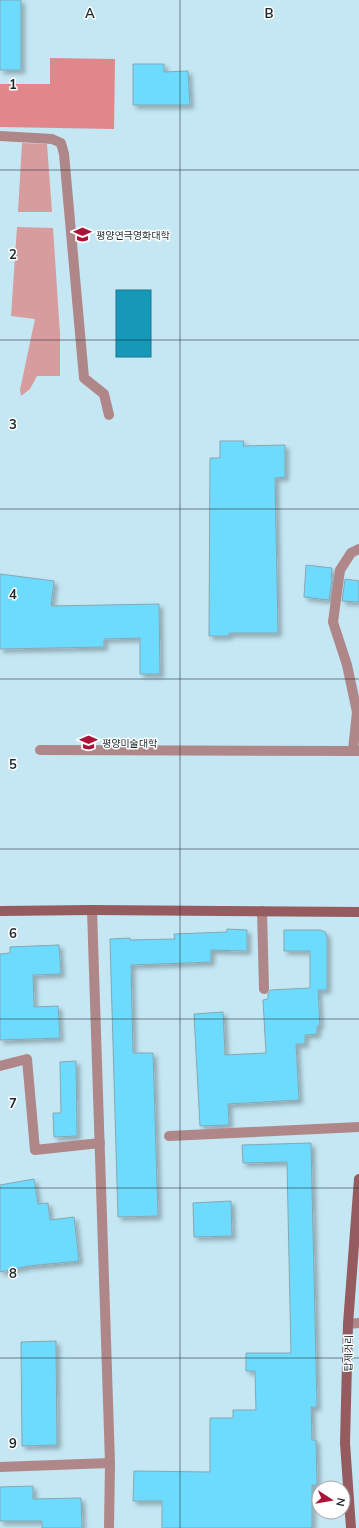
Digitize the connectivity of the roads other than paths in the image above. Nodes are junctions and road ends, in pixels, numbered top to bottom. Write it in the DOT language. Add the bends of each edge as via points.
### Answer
graph roads {
  1 [pos="0,136"];
  2 [pos="109,415"];
  3 [pos="359,548"];
  4 [pos="40,750"];
  5 [pos="356,751"];
  6 [pos="92,910"];
  7 [pos="0,911"];
  8 [pos="262,911"];
  9 [pos="359,912"];
  10 [pos="264,989"];
  11 [pos="0,1066"];
  12 [pos="359,1127"];
  13 [pos="169,1136"];
  14 [pos="100,1143"];
  15 [pos="359,1178"];
  16 [pos="359,1323"];
  17 [pos="348,1324"];
  18 [pos="110,1462"];
  19 [pos="0,1467"];
  20 [pos="109,1528"];
  21 [pos="351,1528"];
  1 -- 2 [label="street" via="52,139 61,143 84,378 104,394"];
  3 -- 5 [label="street" via="351,553 340,570 334,622 357,712"];
  4 -- 5 [label="street"];
  6 -- 7 [label="street"];
  6 -- 8 [label="street"];
  6 -- 14 [label="street"];
  8 -- 9 [label="street"];
  8 -- 10 [label="street"];
  11 -- 14 [label="street" via="27,1059 35,1150"];
  12 -- 13 [label="street"];
  14 -- 18 [label="street"];
  15 -- 17 [label="street, 탑제거리"];
  16 -- 17 [label="street"];
  17 -- 21 [label="street, 탑제거리" via="345,1443"];
  18 -- 19 [label="street"];
  18 -- 20 [label="street"];
}
